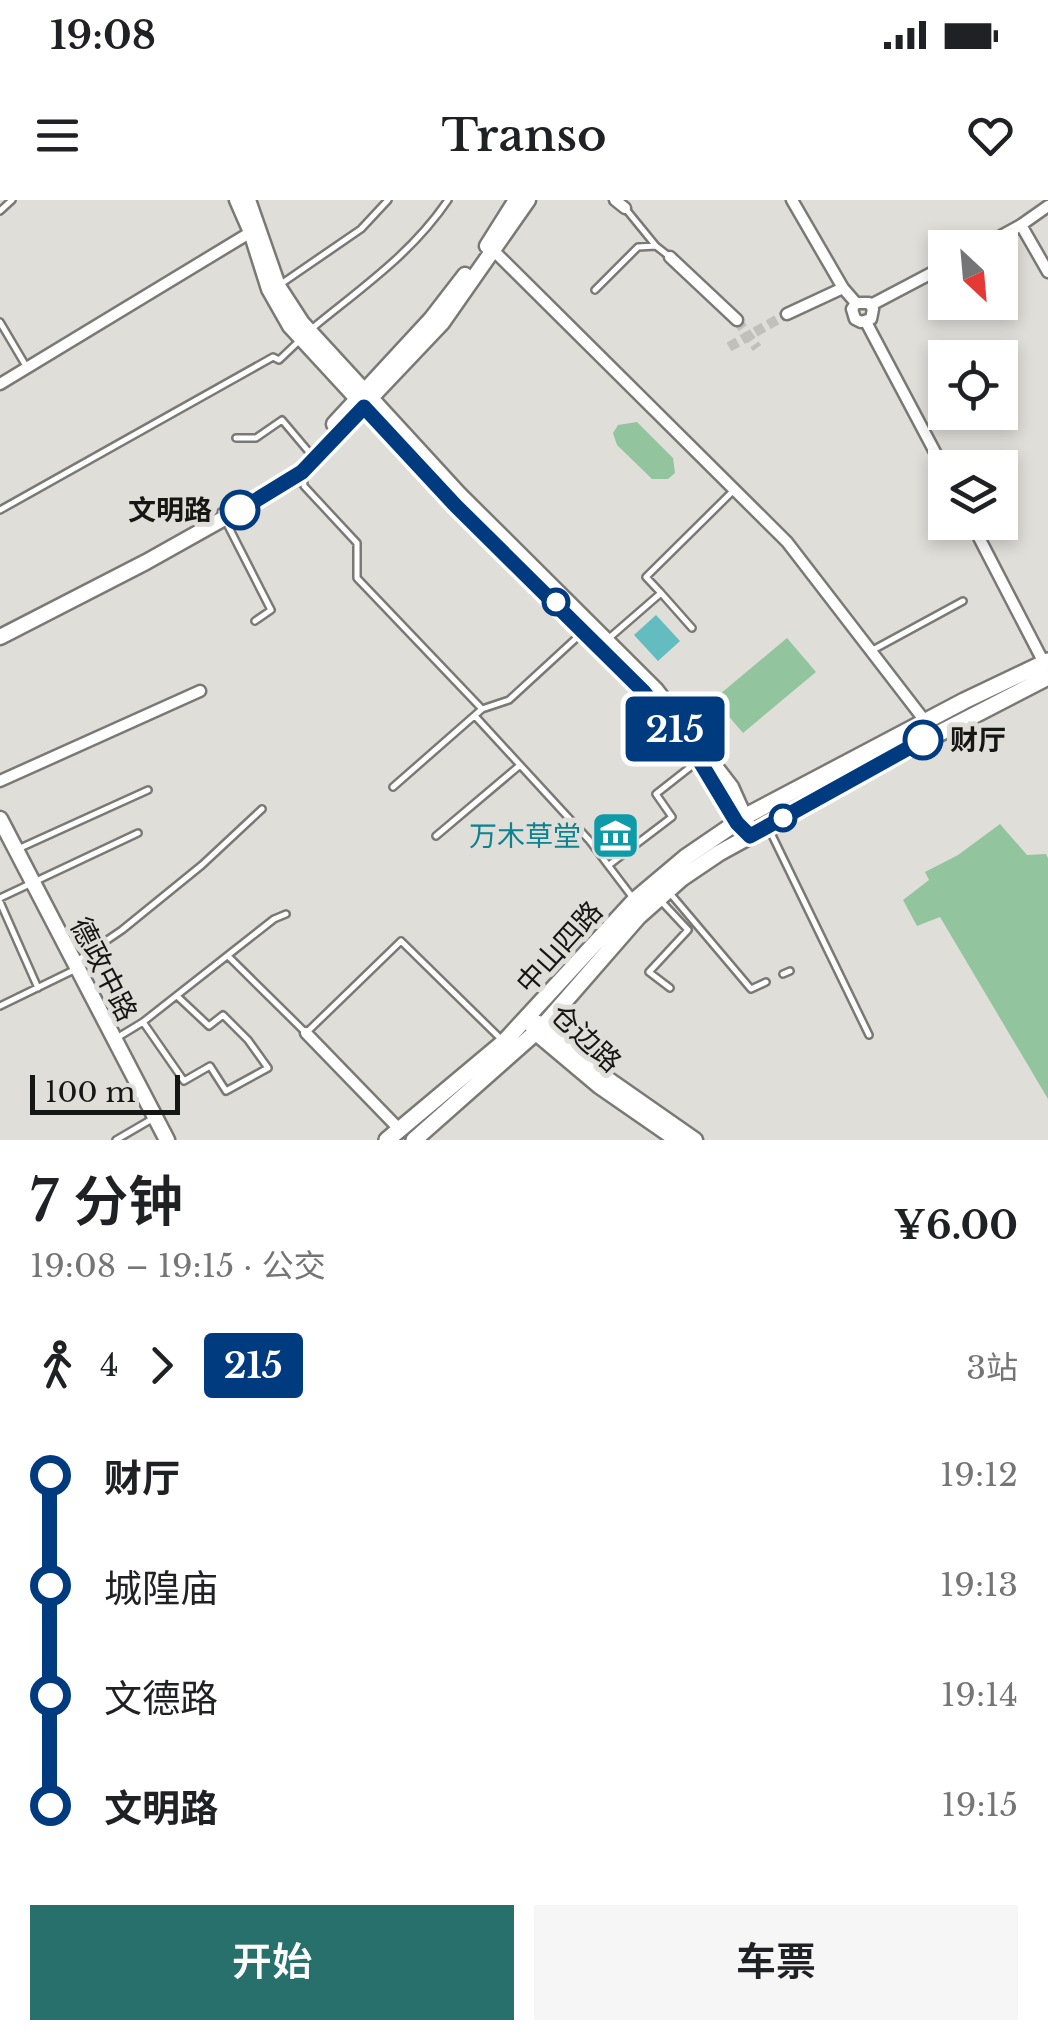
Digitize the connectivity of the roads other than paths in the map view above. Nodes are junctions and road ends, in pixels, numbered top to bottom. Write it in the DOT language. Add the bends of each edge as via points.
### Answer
graph roads {
  1 [pos="12,200"];
  2 [pos="237,200"];
  3 [pos="248,200"];
  4 [pos="388,200"];
  5 [pos="448,200"];
  6 [pos="516,200"];
  7 [pos="528,200"];
  8 [pos="614,200"];
  9 [pos="792,200"];
  10 [pos="1048,202"];
  11 [pos="625,208"];
  12 [pos="0,211"];
  13 [pos="1022,225"];
  14 [pos="1013,230"];
  15 [pos="251,232"];
  16 [pos="656,246"];
  17 [pos="491,248"];
  18 [pos="670,257"];
  19 [pos="1048,272"];
  20 [pos="928,275"];
  21 [pos="278,286"];
  22 [pos="843,288"];
  23 [pos="595,290"];
  24 [pos="856,303"];
  25 [pos="872,305"];
  26 [pos="786,314"];
  27 [pos="737,320"];
  28 [pos="0,322"];
  29 [pos="866,322"];
  30 [pos="315,326"];
  31 [pos="301,338"];
  32 [pos="27,368"];
  33 [pos="0,384"];
  34 [pos="365,399"];
  35 [pos="236,438"];
  36 [pos="934,450"];
  37 [pos="309,452"];
  38 [pos="302,472"];
  39 [pos="734,490"];
  40 [pos="0,510"];
  41 [pos="222,515"];
  42 [pos="980,540"];
  43 [pos="661,593"];
  44 [pos="963,601"];
  45 [pos="255,621"];
  46 [pos="0,626"];
  47 [pos="692,628"];
  48 [pos="585,630"];
  49 [pos="0,637"];
  50 [pos="608,640"];
  51 [pos="871,650"];
  52 [pos="1047,667"];
  53 [pos="200,691"];
  54 [pos="482,709"];
  55 [pos="475,716"];
  56 [pos="925,722"];
  57 [pos="699,760"];
  58 [pos="518,766"];
  59 [pos="0,781"];
  60 [pos="394,787"];
  61 [pos="148,790"];
  62 [pos="262,810"];
  63 [pos="0,819"];
  64 [pos="742,819"];
  65 [pos="768,826"];
  66 [pos="138,833"];
  67 [pos="436,836"];
  68 [pos="750,836"];
  69 [pos="16,850"];
  70 [pos="609,866"];
  71 [pos="32,883"];
  72 [pos="663,894"];
  73 [pos="0,900"];
  74 [pos="635,900"];
  75 [pos="286,914"];
  76 [pos="228,956"];
  77 [pos="74,967"];
  78 [pos="790,970"];
  79 [pos="783,974"];
  80 [pos="766,982"];
  81 [pos="38,988"];
  82 [pos="670,988"];
  83 [pos="177,996"];
  84 [pos="0,1006"];
  85 [pos="144,1022"];
  86 [pos="536,1026"];
  87 [pos="306,1033"];
  88 [pos="869,1035"];
  89 [pos="113,1040"];
  90 [pos="504,1042"];
  91 [pos="154,1118"];
  92 [pos="401,1137"];
  93 [pos="116,1140"];
  94 [pos="167,1140"];
  95 [pos="677,1140"];
  96 [pos="695,1140"];
  1 -- 12 [label="lane"];
  2 -- 15 [label="main road"];
  3 -- 21 [label="main road"];
  4 -- 21 [label="lane"];
  5 -- 30 [label="lane" via="404,254"];
  6 -- 17 [label="main road"];
  7 -- 17 [label="main road"];
  8 -- 11 [label="street"];
  9 -- 22 [label="street"];
  10 -- 13 [label="street"];
  11 -- 16 [label="lane"];
  13 -- 14 [label="street"];
  13 -- 19 [label="street"];
  15 -- 31 [label="main road" via="268,289"];
  15 -- 32 [label="street"];
  16 -- 18 [label="lane"];
  16 -- 23 [label="lane" via="638,247"];
  17 -- 34 [label="main road"];
  17 -- 39 [label="street" via="567,315"];
  18 -- 27 [label="street"];
  20 -- 25 [label="street"];
  21 -- 34 [label="main road"];
  22 -- 24 [label="street"];
  22 -- 26 [label="street"];
  24 -- 25 [label="street"];
  24 -- 29 [label="street" via="853,316"];
  25 -- 29 [label="street"];
  28 -- 32 [label="lane"];
  29 -- 36 [label="street"];
  31 -- 34 [label="main road"];
  31 -- 40 [label="lane" via="279,360 273,357"];
  32 -- 33 [label="street"];
  34 -- 37 [label="main road"];
  34 -- 38 [label="main road"];
  34 -- 48 [label="main road" via="456,506"];
  34 -- 50 [label="main road"];
  35 -- 37 [label="lane" via="256,438 282,420"];
  37 -- 41 [label="main road"];
  38 -- 41 [label="main road"];
  38 -- 54 [label="lane" via="304,486 357,542 357,578"];
  39 -- 43 [label="lane" via="646,577"];
  39 -- 51 [label="street" via="787,542"];
  41 -- 45 [label="lane" via="272,610"];
  41 -- 46 [label="main road"];
  41 -- 49 [label="main road"];
  42 -- 52 [label="street"];
  43 -- 47 [label="lane"];
  43 -- 50 [label="lane"];
  44 -- 51 [label="lane"];
  48 -- 54 [label="lane" via="509,700"];
  48 -- 57 [label="main road"];
  50 -- 64 [label="main road" via="695,738 730,787"];
  51 -- 56 [label="street"];
  52 -- 56 [label="main road, 中山四路"];
  52 -- 65 [label="main road, 中山四路"];
  53 -- 59 [label="street"];
  54 -- 55 [label="lane"];
  55 -- 58 [label="lane"];
  55 -- 60 [label="lane"];
  56 -- 64 [label="main road, 中山四路"];
  57 -- 64 [label="main road"];
  57 -- 70 [label="lane" via="656,794 672,817"];
  58 -- 67 [label="lane"];
  58 -- 70 [label="lane"];
  61 -- 69 [label="lane"];
  62 -- 77 [label="lane"];
  63 -- 69 [label="main road, 德政中路"];
  64 -- 68 [label="main road"];
  64 -- 74 [label="main road, 中山四路"];
  65 -- 68 [label="main road, 中山四路"];
  65 -- 88 [label="lane"];
  66 -- 71 [label="lane"];
  68 -- 72 [label="main road, 中山四路"];
  69 -- 71 [label="main road, 德政中路"];
  70 -- 74 [label="lane"];
  71 -- 73 [label="lane"];
  71 -- 77 [label="main road, 德政中路"];
  72 -- 80 [label="lane" via="751,989"];
  72 -- 82 [label="lane" via="688,930 649,972"];
  72 -- 86 [label="main road, 中山四路"];
  73 -- 81 [label="lane"];
  74 -- 86 [label="main road, 中山四路"];
  75 -- 76 [label="lane"];
  76 -- 83 [label="lane"];
  76 -- 87 [label="lane"];
  77 -- 81 [label="lane"];
  77 -- 89 [label="main road, 德政中路"];
  78 -- 79 [label="lane"];
  81 -- 84 [label="lane"];
  83 -- 85 [label="lane"];
  83 -- 85 [label="lane" via="209,1026 224,1015 268,1068 226,1091 210,1066 184,1080"];
  85 -- 89 [label="lane"];
  86 -- 90 [label="main road, 中山四路"];
  86 -- 92 [label="main road, 中山四路"];
  86 -- 95 [label="main road, 仓边路" via="608,1093"];
  86 -- 96 [label="main road, 仓边路"];
  87 -- 90 [label="lane" via="400,942"];
  87 -- 92 [label="street"];
  89 -- 91 [label="main road, 德政中路"];
  90 -- 92 [label="main road, 中山四路"];
  91 -- 93 [label="lane"];
  91 -- 94 [label="main road, 德政中路"];
}
